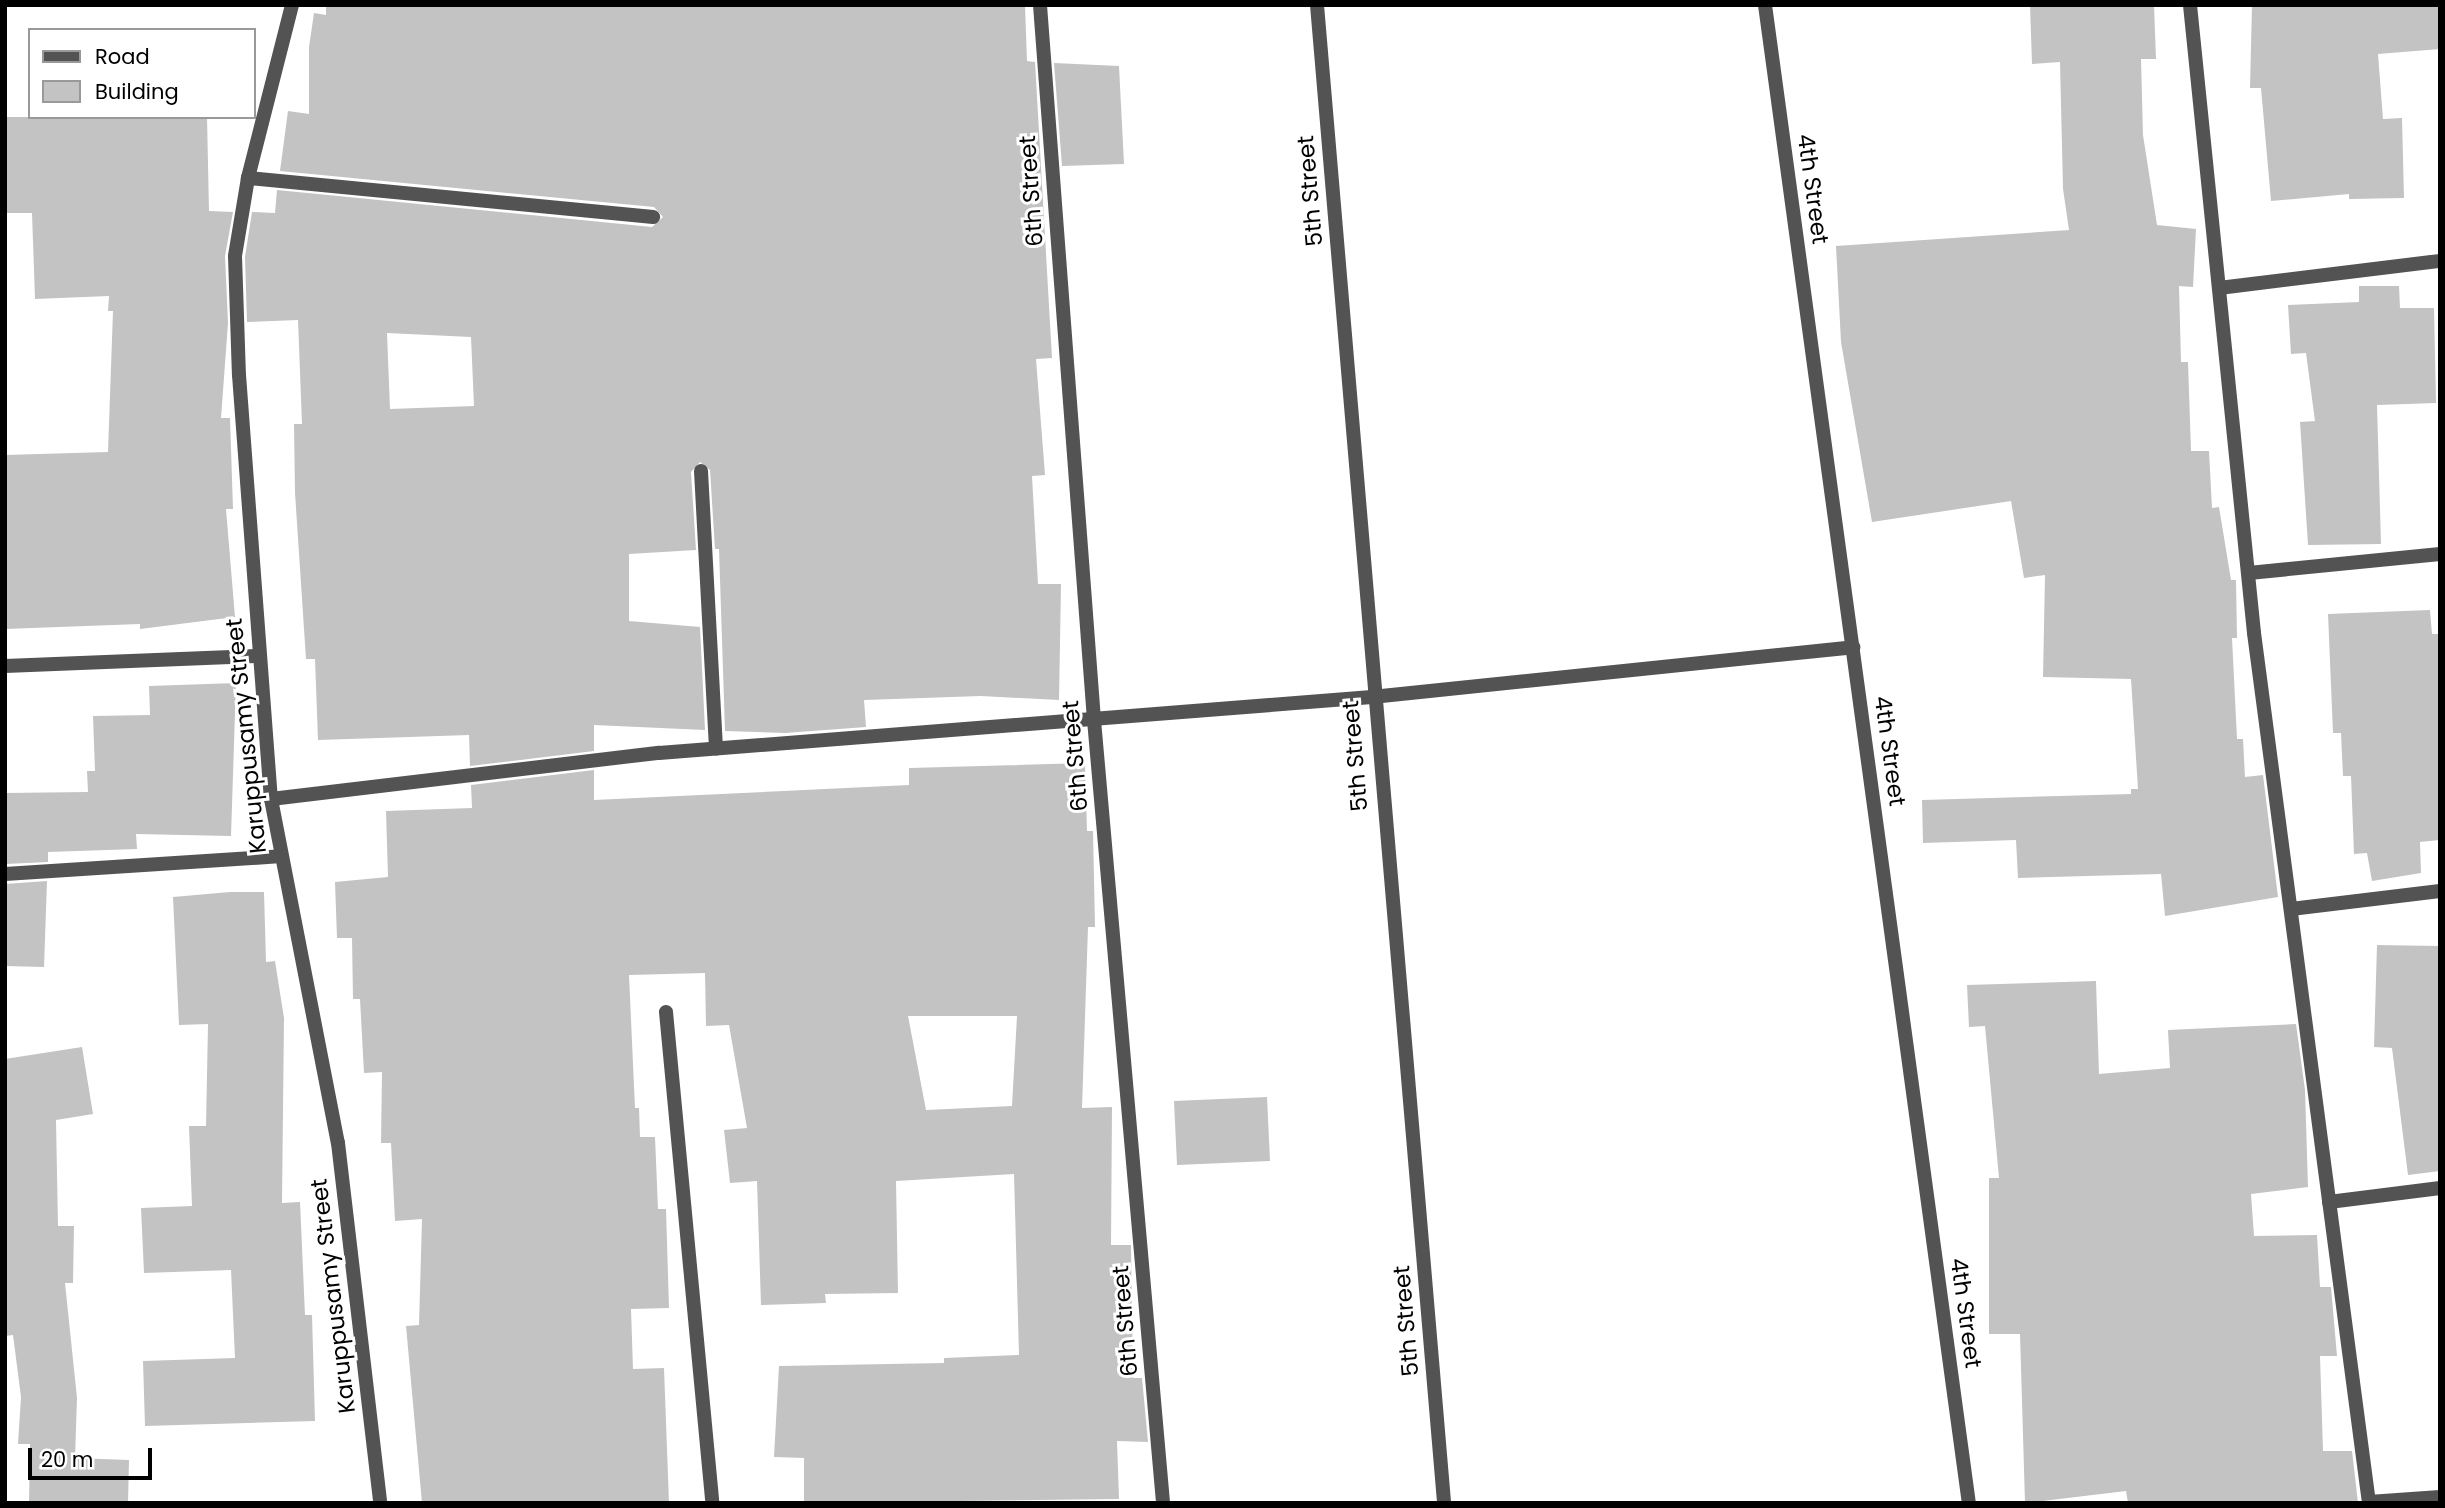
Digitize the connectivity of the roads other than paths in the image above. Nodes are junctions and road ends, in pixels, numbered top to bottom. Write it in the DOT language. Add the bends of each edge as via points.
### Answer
graph roads {
  1 [pos="292,5"];
  2 [pos="1040,5"];
  3 [pos="1317,5"];
  4 [pos="1765,5"];
  5 [pos="2190,5"];
  6 [pos="248,178"];
  7 [pos="653,217"];
  8 [pos="2440,261"];
  9 [pos="2219,288"];
  10 [pos="701,471"];
  11 [pos="2440,554"];
  12 [pos="2249,573"];
  13 [pos="1853,647"];
  14 [pos="258,656"];
  15 [pos="5,666"];
  16 [pos="1372,697"];
  17 [pos="1094,720"];
  18 [pos="716,749"];
  19 [pos="271,799"];
  20 [pos="281,856"];
  21 [pos="5,874"];
  22 [pos="2440,891"];
  23 [pos="2291,909"];
  24 [pos="666,1012"];
  25 [pos="2440,1188"];
  26 [pos="2329,1202"];
  27 [pos="2440,1497"];
  28 [pos="2369,1502"];
  29 [pos="380,1503"];
  30 [pos="712,1503"];
  31 [pos="1163,1503"];
  32 [pos="1444,1503"];
  33 [pos="1969,1503"];
  1 -- 6 [label="street, Karuppusamy Street"];
  2 -- 17 [label="street, 6th Street"];
  3 -- 16 [label="street, 5th Street"];
  4 -- 13 [label="street, 4th Street"];
  5 -- 9 [label="street"];
  6 -- 7 [label="street"];
  6 -- 14 [label="street, Karuppusamy Street" via="234,256"];
  8 -- 9 [label="street"];
  9 -- 12 [label="street"];
  10 -- 18 [label="street"];
  11 -- 12 [label="street"];
  12 -- 23 [label="street"];
  13 -- 16 [label="street"];
  13 -- 33 [label="street, 4th Street"];
  14 -- 15 [label="street"];
  14 -- 19 [label="street, Karuppusamy Street"];
  16 -- 17 [label="street"];
  16 -- 32 [label="street, 5th Street"];
  17 -- 18 [label="street"];
  17 -- 31 [label="street, 6th Street"];
  18 -- 19 [label="street"];
  19 -- 20 [label="street, Karuppusamy Street"];
  20 -- 21 [label="street"];
  20 -- 29 [label="street, Karuppusamy Street" via="338,1143"];
  22 -- 23 [label="street"];
  23 -- 26 [label="street"];
  24 -- 30 [label="street"];
  25 -- 26 [label="street"];
  26 -- 28 [label="street"];
  27 -- 28 [label="street"];
}
